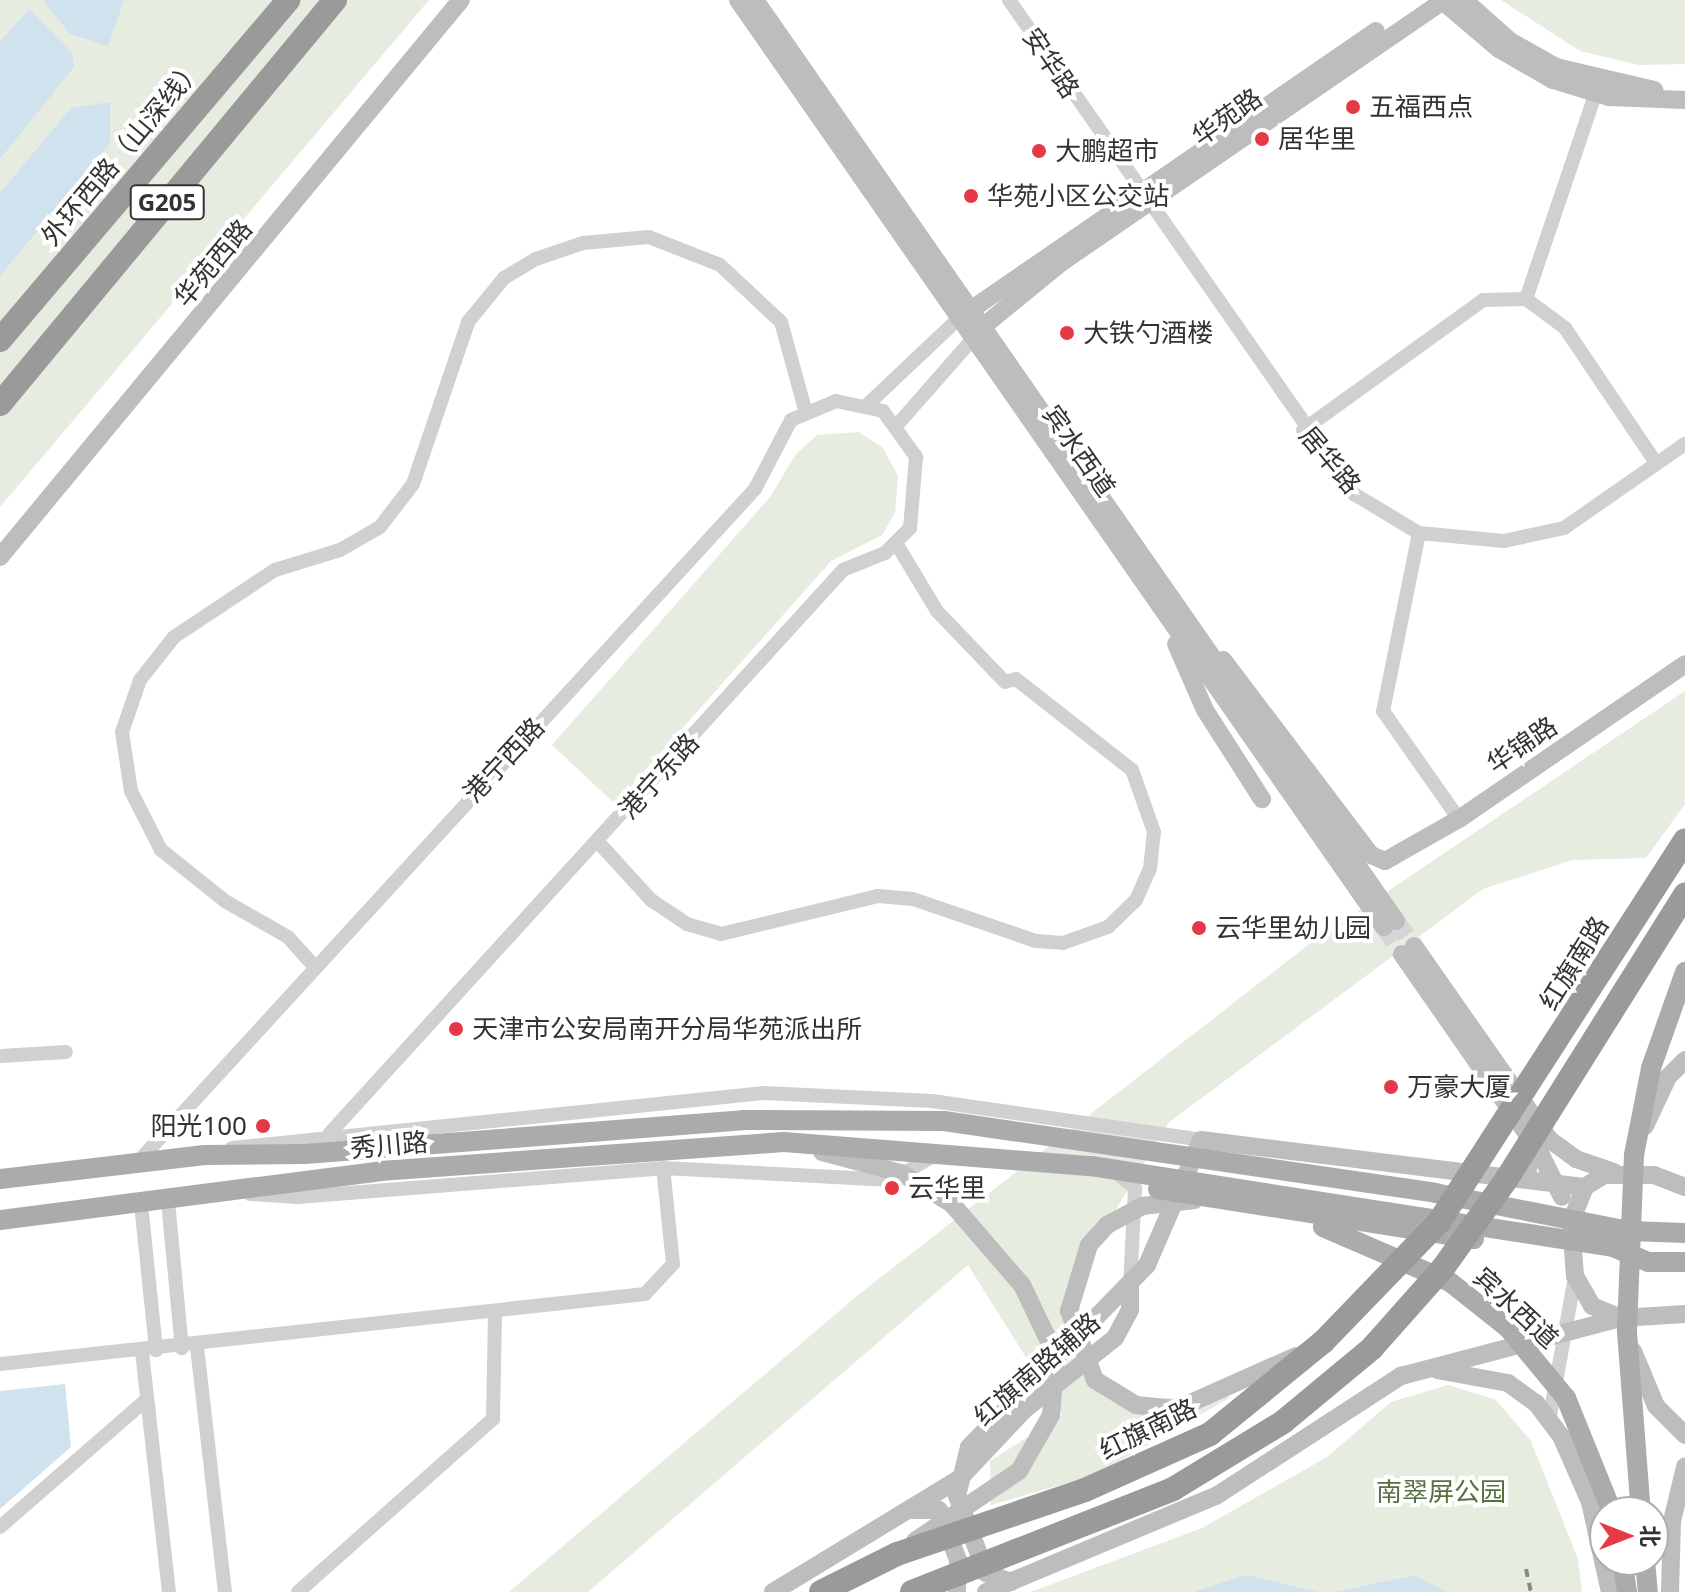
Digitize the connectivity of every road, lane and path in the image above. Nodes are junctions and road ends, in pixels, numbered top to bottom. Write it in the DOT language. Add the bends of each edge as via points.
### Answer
graph roads {
  1 [pos="288,0"];
  2 [pos="335,0"];
  3 [pos="461,0"];
  4 [pos="738,0"];
  5 [pos="755,0"];
  6 [pos="1009,0"];
  7 [pos="1431,5"];
  8 [pos="1468,11"];
  9 [pos="1597,89"];
  10 [pos="1685,89"];
  11 [pos="1685,100"];
  12 [pos="1143,198"];
  13 [pos="1526,299"];
  14 [pos="994,302"];
  15 [pos="970,326"];
  16 [pos="0,340"];
  17 [pos="989,355"];
  18 [pos="0,404"];
  19 [pos="866,406"];
  20 [pos="805,409"];
  21 [pos="898,424"];
  22 [pos="1303,430"];
  23 [pos="1685,444"];
  24 [pos="1656,463"];
  25 [pos="1419,533"];
  26 [pos="896,543"];
  27 [pos="0,557"];
  28 [pos="1170,624"];
  29 [pos="1195,637"];
  30 [pos="1685,664"];
  31 [pos="1262,799"];
  32 [pos="1459,819"];
  33 [pos="1685,840"];
  34 [pos="599,843"];
  35 [pos="1685,895"];
  36 [pos="314,966"];
  37 [pos="1685,972"];
  38 [pos="66,1052"];
  39 [pos="0,1056"];
  40 [pos="1685,1060"];
  41 [pos="1525,1130"];
  42 [pos="330,1133"];
  43 [pos="1201,1140"];
  44 [pos="784,1142"];
  45 [pos="205,1155"];
  46 [pos="1634,1155"];
  47 [pos="1033,1161"];
  48 [pos="136,1164"];
  49 [pos="663,1168"];
  50 [pos="1620,1174"];
  51 [pos="0,1179"];
  52 [pos="1493,1179"];
  53 [pos="1681,1182"];
  54 [pos="1585,1187"];
  55 [pos="1560,1188"];
  56 [pos="230,1193"];
  57 [pos="1215,1200"];
  58 [pos="168,1201"];
  59 [pos="141,1204"];
  60 [pos="1261,1209"];
  61 [pos="0,1220"];
  62 [pos="1571,1222"];
  63 [pos="1685,1230"];
  64 [pos="1525,1238"];
  65 [pos="1648,1262"];
  66 [pos="1685,1262"];
  67 [pos="1685,1269"];
  68 [pos="1575,1276"];
  69 [pos="1130,1286"];
  70 [pos="495,1313"];
  71 [pos="1684,1315"];
  72 [pos="1624,1325"];
  73 [pos="1568,1330"];
  74 [pos="1323,1342"];
  75 [pos="189,1347"];
  76 [pos="149,1351"];
  77 [pos="0,1364"];
  78 [pos="1423,1369"];
  79 [pos="147,1399"];
  80 [pos="1549,1421"];
  81 [pos="1685,1435"];
  82 [pos="1685,1467"];
  83 [pos="959,1479"];
  84 [pos="1606,1496"];
  85 [pos="1640,1496"];
  86 [pos="906,1511"];
  87 [pos="0,1527"];
  88 [pos="897,1554"];
  89 [pos="1011,1582"];
  90 [pos="169,1592"];
  91 [pos="225,1592"];
  92 [pos="298,1592"];
  93 [pos="773,1592"];
  94 [pos="821,1592"];
  95 [pos="912,1592"];
  96 [pos="957,1592"];
  97 [pos="986,1592"];
  98 [pos="1610,1592"];
  99 [pos="1670,1592"];
  1 -- 16 [label="highway, 外环西路（山深线） / G205"];
  2 -- 18 [label="highway, G205"];
  3 -- 27 [label="main road, 华苑西路"];
  4 -- 15 [label="main road, 宾水西道"];
  5 -- 15 [label="main road, 宾水西道"];
  6 -- 12 [label="street, 安华路"];
  7 -- 8 [label="main road"];
  7 -- 8 [label="main road"];
  7 -- 12 [label="main road, 华苑路"];
  8 -- 9 [label="main road" via="1532,55"];
  9 -- 10 [label="main road"];
  9 -- 11 [label="main road"];
  9 -- 13 [label="street"];
  12 -- 14 [label="main road, 华苑路"];
  12 -- 22 [label="street, 居华路"];
  13 -- 22 [label="street" via="1483,300"];
  13 -- 24 [label="street" via="1565,328"];
  14 -- 15 [label="main road, 华苑路"];
  14 -- 17 [label="main road"];
  15 -- 17 [label="main road, 宾水西道"];
  15 -- 19 [label="street"];
  15 -- 21 [label="street"];
  17 -- 28 [label="main road, 宾水西道"];
  17 -- 29 [label="main road, 宾水西道"];
  19 -- 20 [label="street" via="836,401"];
  19 -- 21 [label="street"];
  20 -- 36 [label="street, 港宁西路" via="775,439 755,489"];
  20 -- 36 [label="street" via="781,322 720,265 649,237 583,243 536,259 504,278 468,322 413,484 380,527 340,550 275,570 174,637 140,680 122,732 131,791 161,850 225,901 288,937"];
  21 -- 26 [label="street" via="916,457 918,481 910,528"];
  22 -- 25 [label="street, 居华路" via="1354,494"];
  23 -- 24 [label="street, 居华路"];
  24 -- 25 [label="street, 居华路" via="1564,528 1504,541"];
  25 -- 32 [label="street" via="1383,711"];
  26 -- 34 [label="street, 港宁东路" via="843,570"];
  26 -- 34 [label="street" via="937,611 1005,682 1016,679 1132,770 1154,832 1150,869 1136,900 1108,927 1063,943 1036,941 913,899 878,896 721,934 687,924 651,900"];
  28 -- 29 [label="main road, 宾水西道" via="1390,924"];
  28 -- 31 [label="main road" via="1205,710"];
  29 -- 32 [label="main road, 华锦路" via="1260,701 1358,839 1385,861"];
  30 -- 32 [label="main road, 华锦路"];
  33 -- 74 [label="highway, 红旗南路, bridge" via="1439,1222"];
  34 -- 42 [label="street, 港宁东路"];
  35 -- 95 [label="highway, bridge" via="1506,1180 1443,1268 1372,1348 1283,1422 1173,1489"];
  36 -- 48 [label="street, 港宁西路"];
  37 -- 46 [label="main road" via="1651,1068"];
  38 -- 39 [label="street"];
  40 -- 46 [label="main road" via="1659,1093"];
  41 -- 50 [label="main road" via="1408,950 1550,1140 1576,1159"];
  41 -- 52 [label="main road" via="1533,1157 1528,1169"];
  41 -- 55 [label="main road"];
  42 -- 43 [label="street" via="790,1093 932,1101"];
  42 -- 45 [label="street"];
  43 -- 52 [label="main road"];
  43 -- 69 [label="main road, 红旗南路辅路" via="1147,1265"];
  44 -- 47 [label="main road, bridge"];
  44 -- 56 [label="main road, 秀川路" via="707,1142 324,1177"];
  44 -- 88 [label="main road, bridge" via="901,1173 939,1194 1022,1285 1052,1343 1056,1395 1031,1456 1003,1484"];
  45 -- 48 [label="main road, 秀川路"];
  45 -- 63 [label="main road, 秀川路, bridge" via="305,1154 743,1120 944,1121 1435,1193 1629,1231"];
  46 -- 72 [label="main road, bridge"];
  47 -- 57 [label="main road, bridge"];
  47 -- 64 [label="main road, bridge"];
  48 -- 51 [label="main road, 秀川路"];
  49 -- 56 [label="street" via="298,1197"];
  49 -- 69 [label="street" via="892,1180 931,1156 951,1154 1129,1177 1135,1188"];
  49 -- 70 [label="street" via="673,1264 661,1285 645,1294"];
  50 -- 53 [label="main road"];
  50 -- 54 [label="main road"];
  52 -- 55 [label="main road"];
  54 -- 55 [label="main road"];
  54 -- 62 [label="main road"];
  55 -- 62 [label="main road"];
  56 -- 58 [label="main road, 秀川路"];
  57 -- 60 [label="main road, bridge"];
  57 -- 74 [label="main road, bridge" via="1142,1206 1107,1225 1089,1245 1069,1311 1095,1380 1136,1405 1177,1409"];
  58 -- 59 [label="main road, 秀川路"];
  58 -- 75 [label="street"];
  59 -- 61 [label="main road, 秀川路"];
  59 -- 76 [label="street"];
  60 -- 64 [label="main road, bridge" via="1443,1236"];
  60 -- 84 [label="main road, 宾水西道, bridge" via="1384,1248 1481,1304 1566,1398"];
  62 -- 68 [label="main road"];
  64 -- 65 [label="main road, bridge" via="1613,1247"];
  65 -- 66 [label="main road, bridge"];
  65 -- 67 [label="main road, bridge"];
  68 -- 72 [label="main road" via="1592,1306"];
  68 -- 73 [label="street"];
  69 -- 83 [label="main road" via="990,1418 969,1447"];
  69 -- 83 [label="main road, 红旗南路辅路" via="1130,1310 1115,1338 1024,1410"];
  70 -- 75 [label="street"];
  70 -- 92 [label="street" via="493,1419"];
  71 -- 72 [label="main road"];
  72 -- 73 [label="main road"];
  72 -- 81 [label="main road, bridge" via="1656,1406"];
  72 -- 85 [label="main road, bridge"];
  73 -- 78 [label="main road"];
  73 -- 80 [label="street"];
  74 -- 88 [label="highway, 红旗南路, bridge" via="1210,1434 1085,1490"];
  75 -- 76 [label="street"];
  75 -- 91 [label="street"];
  76 -- 77 [label="street"];
  76 -- 79 [label="street"];
  78 -- 80 [label="main road" via="1508,1383"];
  78 -- 89 [label="main road" via="1216,1496"];
  79 -- 87 [label="street"];
  79 -- 90 [label="street"];
  80 -- 98 [label="main road" via="1590,1502"];
  82 -- 99 [label="main road" via="1672,1521"];
  83 -- 86 [label="main road, 红旗南路辅路"];
  83 -- 89 [label="main road" via="957,1496 986,1573"];
  86 -- 93 [label="main road, 红旗南路辅路"];
  86 -- 96 [label="main road" via="939,1510 958,1560"];
  88 -- 94 [label="highway, 红旗南路, bridge"];
  89 -- 97 [label="main road"];
}
